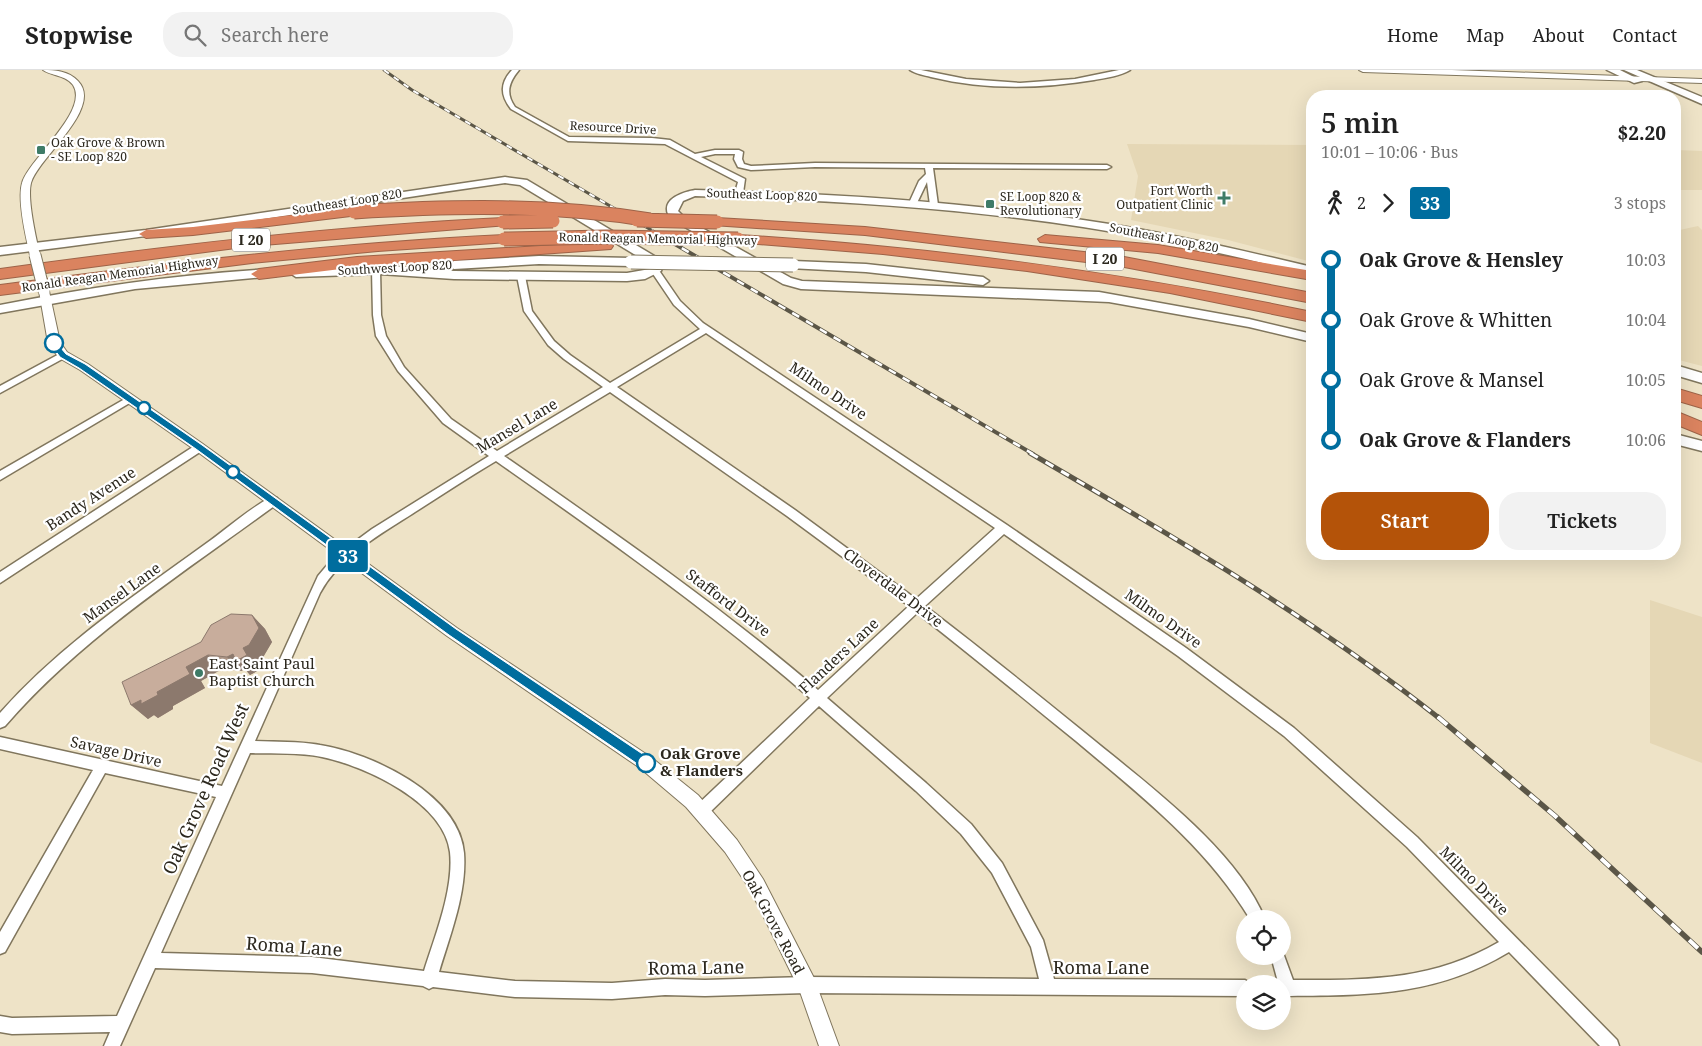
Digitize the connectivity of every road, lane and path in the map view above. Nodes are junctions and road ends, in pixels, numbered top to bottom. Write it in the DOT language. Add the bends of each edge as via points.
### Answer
graph roads {
  1 [pos="516,70"];
  2 [pos="913,70"];
  3 [pos="1127,70"];
  4 [pos="1363,70"];
  5 [pos="1547,70"];
  6 [pos="1569,70"];
  7 [pos="1613,70"];
  8 [pos="53,71"];
  9 [pos="1472,72"];
  10 [pos="1702,73"];
  11 [pos="1633,74"];
  12 [pos="1653,80"];
  13 [pos="1702,81"];
  14 [pos="1663,90"];
  15 [pos="1676,90"];
  16 [pos="1681,92"];
  17 [pos="1681,99"];
  18 [pos="1702,101"];
  19 [pos="1702,108"];
  20 [pos="694,156"];
  21 [pos="929,166"];
  22 [pos="1107,167"];
  23 [pos="929,175"];
  24 [pos="740,193"];
  25 [pos="913,203"];
  26 [pos="934,205"];
  27 [pos="650,220"];
  28 [pos="865,231"];
  29 [pos="146,234"];
  30 [pos="692,238"];
  31 [pos="0,252"];
  32 [pos="34,252"];
  33 [pos="793,265"];
  34 [pos="376,270"];
  35 [pos="1306,270"];
  36 [pos="655,271"];
  37 [pos="0,274"];
  38 [pos="259,274"];
  39 [pos="1306,275"];
  40 [pos="520,276"];
  41 [pos="0,290"];
  42 [pos="45,296"];
  43 [pos="1306,297"];
  44 [pos="1109,298"];
  45 [pos="0,309"];
  46 [pos="1306,316"];
  47 [pos="707,329"];
  48 [pos="1306,337"];
  49 [pos="63,355"];
  50 [pos="1681,372"];
  51 [pos="1702,378"];
  52 [pos="610,388"];
  53 [pos="0,390"];
  54 [pos="1681,396"];
  55 [pos="130,399"];
  56 [pos="1702,402"];
  57 [pos="1681,414"];
  58 [pos="1681,420"];
  59 [pos="1702,420"];
  60 [pos="1702,429"];
  61 [pos="1681,440"];
  62 [pos="1702,446"];
  63 [pos="199,447"];
  64 [pos="498,455"];
  65 [pos="0,476"];
  66 [pos="273,501"];
  67 [pos="1003,528"];
  68 [pos="345,554"];
  69 [pos="0,578"];
  70 [pos="917,606"];
  71 [pos="819,697"];
  72 [pos="0,722"];
  73 [pos="0,743"];
  74 [pos="245,748"];
  75 [pos="102,766"];
  76 [pos="225,793"];
  77 [pos="700,811"];
  78 [pos="1252,910"];
  79 [pos="1511,943"];
  80 [pos="0,946"];
  81 [pos="149,960"];
  82 [pos="429,981"];
  83 [pos="807,985"];
  84 [pos="1049,988"];
  85 [pos="1236,988"];
  86 [pos="1291,988"];
  87 [pos="0,1024"];
  88 [pos="121,1024"];
  89 [pos="112,1046"];
  90 [pos="829,1046"];
  91 [pos="1611,1046"];
  1 -- 20 [label="street, Resource Drive" via="506,82 504,90 508,102 560,136 577,140 659,140"];
  2 -- 3 [label="street" via="973,82 1029,85 1081,81"];
  4 -- 9 [label="street"];
  5 -- 9 [label="street"];
  6 -- 7 [label="street"];
  7 -- 11 [label="main road"];
  8 -- 32 [label="street" via="78,86 81,102 27,181 29,227"];
  9 -- 11 [label="street" via="1560,78"];
  10 -- 11 [label="street"];
  11 -- 12 [label="main road"];
  11 -- 14 [label="main road"];
  12 -- 13 [label="street"];
  12 -- 15 [label="main road"];
  16 -- 18 [label="main road"];
  17 -- 19 [label="main road"];
  20 -- 21 [label="street" via="739,152 738,159 742,165 751,168"];
  20 -- 24 [label="street, Resource Drive" via="742,181"];
  21 -- 22 [label="street"];
  21 -- 23 [label="street"];
  23 -- 25 [label="street"];
  23 -- 26 [label="street"];
  24 -- 25 [label="main road, Southeast Loop 820"];
  24 -- 44 [label="main road, Southeast Loop 820" via="687,194 675,202 672,212 682,221 801,285"];
  25 -- 26 [label="main road, Southeast Loop 820"];
  26 -- 35 [label="main road, Southeast Loop 820" via="1027,215 1165,238"];
  27 -- 28 [label="highway, Ronald Reagan Memorial Highway / I 20, bridge"];
  27 -- 29 [label="highway, bridge" via="606,212 518,207 420,208"];
  27 -- 37 [label="highway, Ronald Reagan Memorial Highway / I 20, bridge" via="503,222 267,238"];
  28 -- 39 [label="highway" via="896,227 1112,244 1204,256"];
  28 -- 43 [label="highway, Ronald Reagan Memorial Highway / I 20" via="1118,260"];
  29 -- 32 [label="main road, Southeast Loop 820"];
  29 -- 36 [label="main road, Southeast Loop 820" via="484,182 517,181 652,260"];
  30 -- 38 [label="highway, bridge" via="650,245 357,262"];
  30 -- 41 [label="highway, Ronald Reagan Memorial Highway / I 20, bridge" via="504,238 345,248 214,261"];
  30 -- 46 [label="highway, Ronald Reagan Memorial Highway / I 20, bridge" via="876,248 996,261 1132,281"];
  31 -- 32 [label="main road, Southeast Loop 820"];
  32 -- 42 [label="street, bridge"];
  33 -- 34 [label="main road, Southwest Loop 820, bridge" via="539,260"];
  33 -- 44 [label="main road, Southeast Loop 820" via="866,268"];
  34 -- 38 [label="main road, Southwest Loop 820"];
  34 -- 40 [label="main road"];
  34 -- 64 [label="street, Stafford Drive" via="381,336 401,369 447,421"];
  36 -- 40 [label="main road" via="627,277"];
  36 -- 47 [label="street, Milmo Drive" via="684,311"];
  38 -- 42 [label="main road, Southwest Loop 820"];
  40 -- 52 [label="street, Cloverdale Drive" via="528,311 552,343"];
  42 -- 45 [label="main road, Southwest Loop 820"];
  42 -- 49 [label="street" via="54,343"];
  44 -- 48 [label="main road, Southeast Loop 820"];
  47 -- 52 [label="street, Mansel Lane"];
  47 -- 67 [label="street, Milmo Drive"];
  49 -- 53 [label="street"];
  49 -- 55 [label="street, Oak Grove Road"];
  50 -- 51 [label="main road"];
  52 -- 64 [label="street, Mansel Lane"];
  52 -- 70 [label="street, Cloverdale Drive"];
  54 -- 56 [label="highway"];
  55 -- 63 [label="street, Oak Grove Road"];
  55 -- 65 [label="street"];
  57 -- 59 [label="highway"];
  58 -- 60 [label="highway"];
  61 -- 62 [label="main road"];
  63 -- 66 [label="street, Oak Grove Road"];
  63 -- 69 [label="street, Bandy Avenue"];
  64 -- 68 [label="street, Mansel Lane"];
  64 -- 71 [label="street, Stafford Drive" via="634,552"];
  66 -- 68 [label="street, Oak Grove Road"];
  66 -- 72 [label="street, Mansel Lane" via="94,632 53,666"];
  67 -- 70 [label="street, Flanders Lane"];
  67 -- 79 [label="street, Milmo Drive" via="1182,652 1289,732 1412,842"];
  68 -- 74 [label="street, Oak Grove Road West" via="320,582"];
  68 -- 77 [label="street, Oak Grove Road" via="541,694 646,764"];
  70 -- 71 [label="street, Flanders Lane"];
  70 -- 78 [label="street, Cloverdale Drive" via="981,654 1199,840 1227,871"];
  71 -- 77 [label="street, Flanders Lane"];
  71 -- 84 [label="street, Stafford Drive" via="922,787 966,830 997,868 1038,946"];
  73 -- 75 [label="street, Savage Drive"];
  74 -- 76 [label="street, Oak Grove Road West"];
  74 -- 82 [label="street" via="322,752 370,766 403,784 444,819 455,839 457,867"];
  75 -- 76 [label="street, Savage Drive"];
  75 -- 80 [label="street"];
  76 -- 81 [label="street, Oak Grove Road West"];
  77 -- 83 [label="street, Oak Grove Road" via="731,846 757,885"];
  79 -- 86 [label="street" via="1488,958 1438,979 1370,988"];
  79 -- 91 [label="street, Milmo Drive"];
  81 -- 82 [label="street, Roma Lane" via="312,965"];
  81 -- 88 [label="street, Oak Grove Road West"];
  82 -- 83 [label="street, Roma Lane" via="515,989 612,991"];
  83 -- 84 [label="street, Roma Lane"];
  83 -- 90 [label="street, Oak Grove Road"];
  84 -- 85 [label="street, Roma Lane"];
  87 -- 88 [label="street"];
  88 -- 89 [label="street, Oak Grove Road West"];
}
